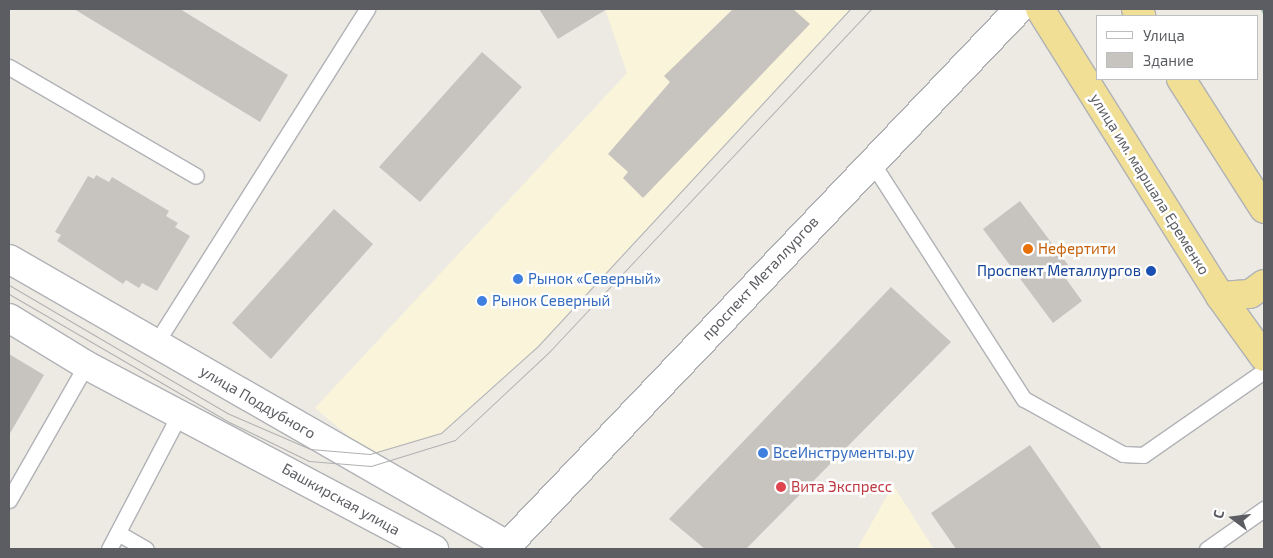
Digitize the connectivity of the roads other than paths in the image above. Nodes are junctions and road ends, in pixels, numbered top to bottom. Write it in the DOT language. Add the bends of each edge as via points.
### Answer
graph roads {
  1 [pos="367,9"];
  2 [pos="1019,9"];
  3 [pos="1040,9"];
  4 [pos="9,67"];
  5 [pos="1182,80"];
  6 [pos="871,161"];
  7 [pos="196,176"];
  8 [pos="1264,209"];
  9 [pos="9,259"];
  10 [pos="1264,284"];
  11 [pos="1220,296"];
  12 [pos="9,318"];
  13 [pos="156,343"];
  14 [pos="1264,356"];
  15 [pos="86,365"];
  16 [pos="1264,371"];
  17 [pos="180,413"];
  18 [pos="9,500"];
  19 [pos="1264,509"];
  20 [pos="118,533"];
  21 [pos="506,547"];
  22 [pos="109,549"];
  23 [pos="146,549"];
  24 [pos="434,549"];
  25 [pos="1207,549"];
  1 -- 13 [label="lane"];
  2 -- 6 [label="street, проспект Металлургов"];
  3 -- 11 [label="highway, улица им. маршала Еременко"];
  4 -- 7 [label="lane"];
  5 -- 8 [label="highway"];
  6 -- 16 [label="lane" via="1024,399 1123,454 1143,455"];
  6 -- 21 [label="street, проспект Металлургов"];
  9 -- 13 [label="street, улица Поддубного"];
  10 -- 11 [label="highway" via="1250,294"];
  11 -- 14 [label="highway, улица им. маршала Еременко"];
  12 -- 15 [label="street"];
  13 -- 21 [label="street, улица Поддубного"];
  15 -- 17 [label="street"];
  15 -- 18 [label="lane"];
  17 -- 20 [label="lane"];
  17 -- 24 [label="street, Башкирская улица"];
  19 -- 25 [label="lane"];
  20 -- 22 [label="lane"];
  20 -- 23 [label="lane"];
}
